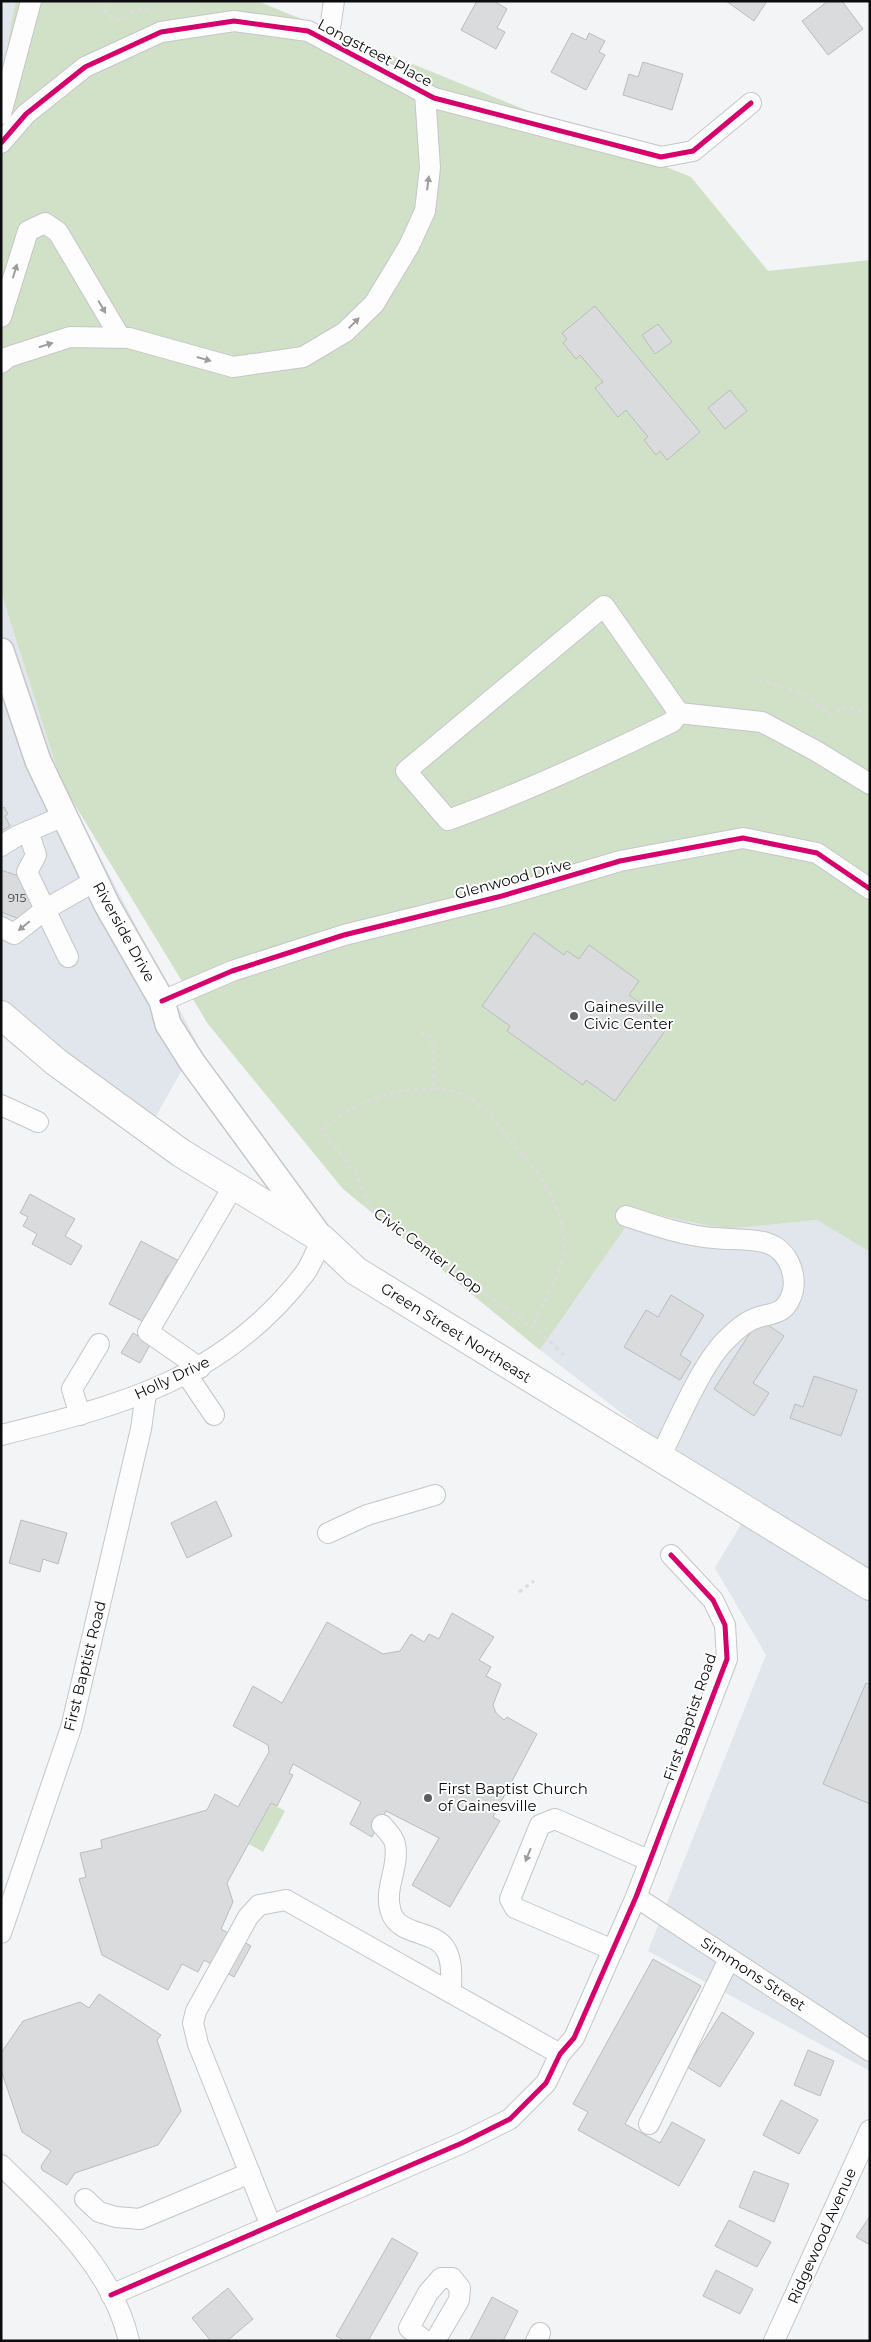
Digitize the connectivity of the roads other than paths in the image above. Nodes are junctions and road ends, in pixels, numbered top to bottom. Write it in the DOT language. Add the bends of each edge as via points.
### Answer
graph roads {
  1 [pos="31,1"];
  2 [pos="334,1"];
  3 [pos="328,42"];
  4 [pos="7,70"];
  5 [pos="426,94"];
  6 [pos="751,103"];
  7 [pos="1,114"];
  8 [pos="1,143"];
  9 [pos="1,317"];
  10 [pos="120,337"];
  11 [pos="1,363"];
  12 [pos="2,655"];
  13 [pos="679,713"];
  14 [pos="870,784"];
  15 [pos="64,816"];
  16 [pos="28,831"];
  17 [pos="1,846"];
  18 [pos="95,881"];
  19 [pos="870,889"];
  20 [pos="46,909"];
  21 [pos="1,927"];
  22 [pos="68,957"];
  23 [pos="162,1001"];
  24 [pos="1,1015"];
  25 [pos="1,1105"];
  26 [pos="38,1122"];
  27 [pos="234,1185"];
  28 [pos="626,1216"];
  29 [pos="322,1239"];
  30 [pos="99,1344"];
  31 [pos="193,1371"];
  32 [pos="146,1393"];
  33 [pos="214,1414"];
  34 [pos="80,1415"];
  35 [pos="1,1435"];
  36 [pos="660,1457"];
  37 [pos="435,1495"];
  38 [pos="328,1533"];
  39 [pos="672,1555"];
  40 [pos="870,1586"];
  41 [pos="382,1825"];
  42 [pos="650,1861"];
  43 [pos="636,1897"];
  44 [pos="402,1927"];
  45 [pos="1,1933"];
  46 [pos="612,1950"];
  47 [pos="386,1956"];
  48 [pos="730,1959"];
  49 [pos="450,1992"];
  50 [pos="870,2051"];
  51 [pos="560,2054"];
  52 [pos="649,2124"];
  53 [pos="870,2130"];
  54 [pos="1,2166"];
  55 [pos="250,2173"];
  56 [pos="85,2200"];
  57 [pos="271,2226"];
  58 [pos="112,2295"];
  59 [pos="129,2341"];
  60 [pos="425,2341"];
  61 [pos="435,2341"];
  62 [pos="774,2341"];
  1 -- 4 [label="street"];
  2 -- 3 [label="street"];
  3 -- 5 [label="street, Longstreet Place"];
  3 -- 8 [label="street, Longstreet Place" via="308,31 234,21 162,32 85,67 26,114"];
  4 -- 7 [label="street"];
  5 -- 6 [label="street, Longstreet Place" via="661,157 693,151"];
  10 -- 5 [label="street, one-way" via="233,367 303,357 345,332 374,304 409,246 425,211 430,168"];
  9 -- 10 [label="street, one-way" via="28,231 45,223 58,232"];
  11 -- 10 [label="street, one-way" via="8,357 70,336"];
  12 -- 15 [label="main road, Riverside Drive" via="38,761"];
  13 -- 13 [label="street" via="604,606 406,771 448,820 567,772 672,722"];
  13 -- 14 [label="street" via="762,722"];
  15 -- 16 [label="street"];
  15 -- 18 [label="main road, Riverside Drive"];
  16 -- 17 [label="street"];
  16 -- 20 [label="street" via="36,855 28,872"];
  18 -- 20 [label="street"];
  18 -- 23 [label="main road, Riverside Drive"];
  19 -- 23 [label="street, Glenwood Drive" via="816,853 743,838 620,861 502,896 344,935 232,971"];
  20 -- 21 [label="street, one-way" via="14,934"];
  20 -- 22 [label="street"];
  23 -- 29 [label="main road, Riverside Drive" via="168,1024 192,1062"];
  24 -- 27 [label="highway, Green Street Northeast" via="56,1062 181,1153"];
  25 -- 26 [label="street"];
  27 -- 29 [label="highway, Green Street Northeast"];
  27 -- 31 [label="street" via="148,1332"];
  28 -- 36 [label="street" via="713,1238 769,1244 784,1253 792,1268 794,1289 787,1306 778,1314 758,1317 743,1326 718,1349"];
  29 -- 31 [label="street, Holly Drive" via="306,1272 272,1310 237,1342"];
  29 -- 36 [label="highway, Green Street Northeast" via="356,1271"];
  30 -- 34 [label="street" via="72,1389"];
  31 -- 32 [label="street, Holly Drive"];
  31 -- 33 [label="street"];
  32 -- 34 [label="street, Holly Drive"];
  32 -- 45 [label="street, First Baptist Road" via="141,1429 71,1728"];
  34 -- 35 [label="street, Holly Drive"];
  36 -- 40 [label="highway, Green Street Northeast"];
  37 -- 38 [label="street" via="367,1515"];
  39 -- 42 [label="street, First Baptist Road" via="713,1600 725,1625 727,1659"];
  41 -- 44 [label="street" via="395,1842 396,1858 388,1892 391,1913"];
  42 -- 43 [label="street, First Baptist Road"];
  42 -- 46 [label="street, one-way" via="555,1819 540,1824 510,1899 515,1908"];
  43 -- 46 [label="street, First Baptist Road"];
  43 -- 48 [label="street, Simmons Street"];
  44 -- 47 [label="street"];
  44 -- 49 [label="street" via="432,1937 446,1949 450,1963"];
  46 -- 51 [label="street, First Baptist Road" via="574,2038"];
  47 -- 49 [label="street"];
  47 -- 55 [label="street" via="286,1900 259,1905 248,1917 196,2011 193,2023 198,2044"];
  48 -- 50 [label="street, Simmons Street"];
  48 -- 52 [label="street"];
  49 -- 51 [label="street"];
  51 -- 57 [label="street, First Baptist Road" via="546,2083 510,2119"];
  53 -- 62 [label="street, Ridgewood Avenue"];
  54 -- 58 [label="street" via="54,2216 86,2254"];
  55 -- 56 [label="street" via="140,2219 99,2212"];
  55 -- 57 [label="street"];
  57 -- 58 [label="street, First Baptist Road"];
  58 -- 59 [label="street"];
  60 -- 61 [label="street" via="409,2328 428,2293 441,2278 452,2278 460,2288 459,2300"];
}
